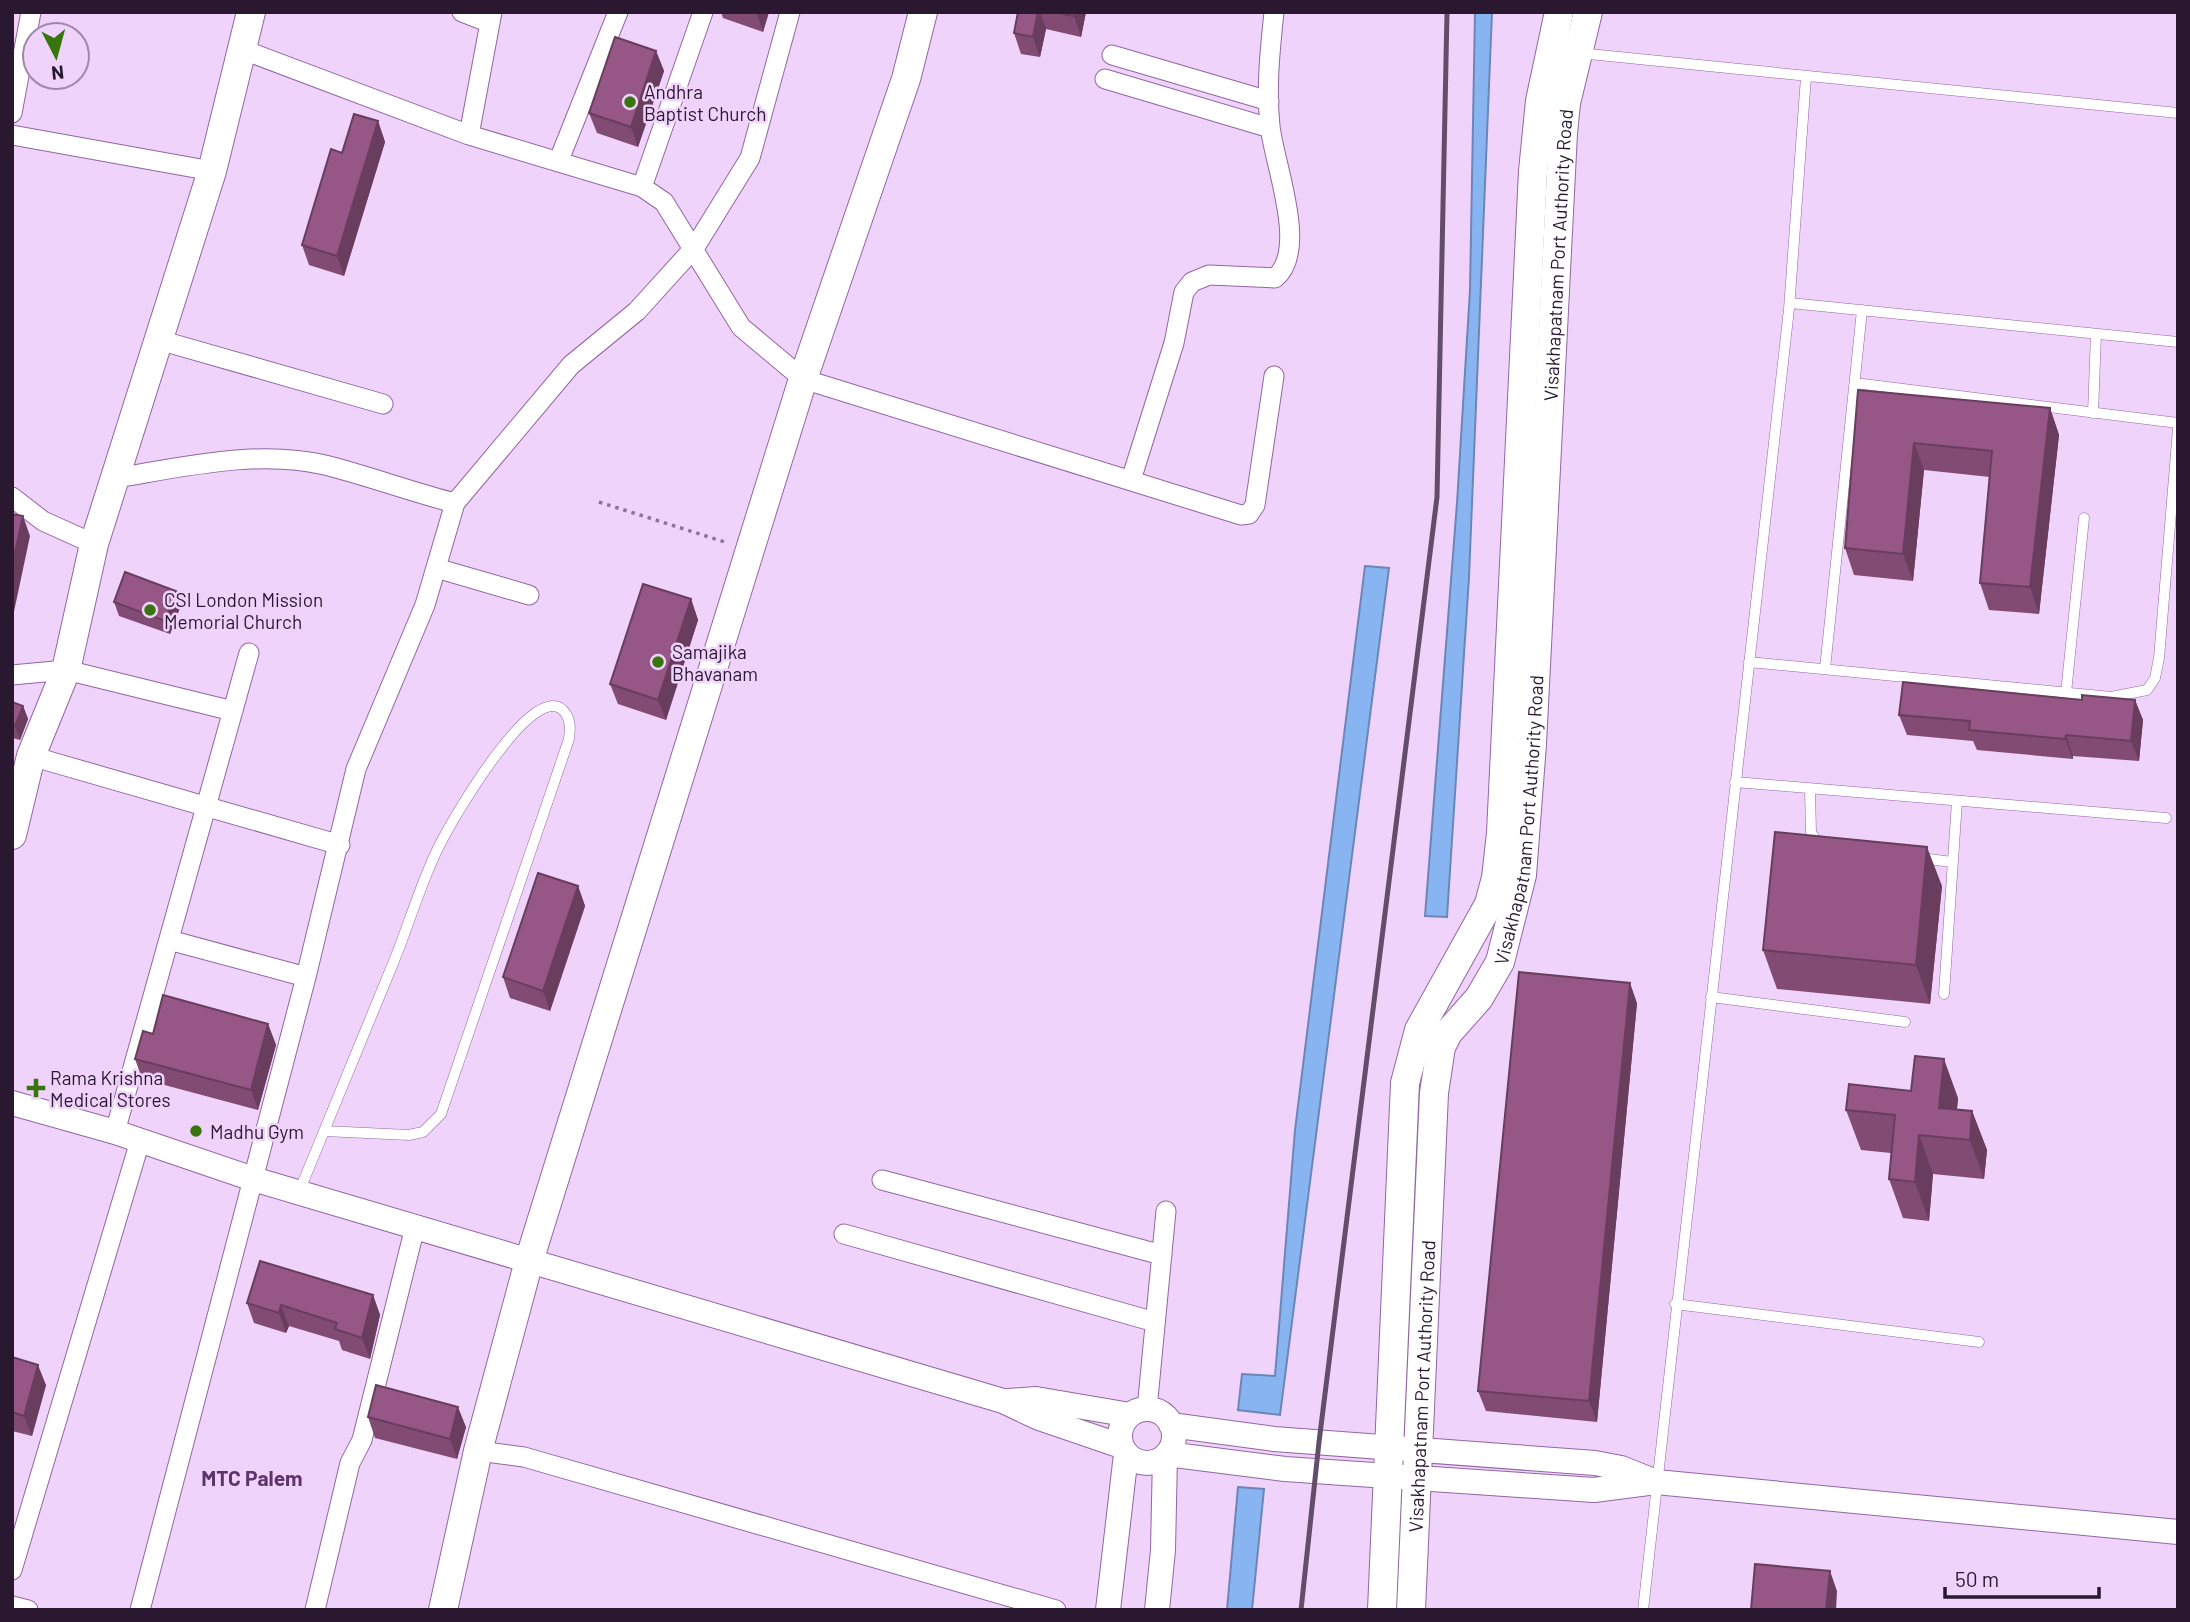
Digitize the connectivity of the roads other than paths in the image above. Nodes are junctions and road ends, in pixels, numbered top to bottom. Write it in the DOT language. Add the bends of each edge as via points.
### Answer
graph roads {
  1 [pos="31,12"];
  2 [pos="251,12"];
  3 [pos="462,12"];
  4 [pos="618,12"];
  5 [pos="702,12"];
  6 [pos="790,12"];
  7 [pos="923,12"];
  8 [pos="1274,12"];
  9 [pos="1559,12"];
  10 [pos="1588,12"];
  11 [pos="491,18"];
  12 [pos="241,49"];
  13 [pos="1564,52"];
  14 [pos="1112,55"];
  15 [pos="1806,76"];
  16 [pos="1105,79"];
  17 [pos="1269,101"];
  18 [pos="12,113"];
  19 [pos="2178,113"];
  20 [pos="1270,128"];
  21 [pos="12,135"];
  22 [pos="469,135"];
  23 [pos="559,160"];
  24 [pos="212,171"];
  25 [pos="642,187"];
  26 [pos="695,247"];
  27 [pos="1790,303"];
  28 [pos="1862,310"];
  29 [pos="2096,334"];
  30 [pos="159,340"];
  31 [pos="2178,342"];
  32 [pos="1274,376"];
  33 [pos="803,379"];
  34 [pos="1855,383"];
  35 [pos="383,404"];
  36 [pos="2093,413"];
  37 [pos="2178,423"];
  38 [pos="2178,429"];
  39 [pos="116,478"];
  40 [pos="1131,480"];
  41 [pos="12,497"];
  42 [pos="455,503"];
  43 [pos="2084,518"];
  44 [pos="94,544"];
  45 [pos="436,568"];
  46 [pos="529,595"];
  47 [pos="249,653"];
  48 [pos="1749,662"];
  49 [pos="1825,669"];
  50 [pos="66,670"];
  51 [pos="12,675"];
  52 [pos="2066,692"];
  53 [pos="233,711"];
  54 [pos="31,756"];
  55 [pos="1735,782"];
  56 [pos="1810,789"];
  57 [pos="1957,801"];
  58 [pos="205,805"];
  59 [pos="2166,818"];
  60 [pos="12,835"];
  61 [pos="340,845"];
  62 [pos="1828,847"];
  63 [pos="1913,858"];
  64 [pos="1952,862"];
  65 [pos="169,940"];
  66 [pos="306,977"];
  67 [pos="1944,994"];
  68 [pos="1711,997"];
  69 [pos="1905,1022"];
  70 [pos="12,1103"];
  71 [pos="324,1131"];
  72 [pos="115,1132"];
  73 [pos="139,1141"];
  74 [pos="253,1179"];
  75 [pos="882,1180"];
  76 [pos="298,1192"];
  77 [pos="1166,1211"];
  78 [pos="415,1227"];
  79 [pos="844,1234"];
  80 [pos="1162,1255"];
  81 [pos="529,1261"];
  82 [pos="1675,1304"];
  83 [pos="1155,1322"];
  84 [pos="1979,1342"];
  85 [pos="1003,1401"];
  86 [pos="1139,1412"];
  87 [pos="1171,1425"];
  88 [pos="1388,1447"];
  89 [pos="1417,1449"];
  90 [pos="1124,1450"];
  91 [pos="478,1451"];
  92 [pos="1166,1455"];
  93 [pos="1387,1475"];
  94 [pos="1416,1477"];
  95 [pos="1656,1482"];
  96 [pos="2178,1532"];
  97 [pos="12,1570"];
  98 [pos="12,1606"];
  99 [pos="28,1610"];
  100 [pos="139,1610"];
  101 [pos="315,1610"];
  102 [pos="443,1610"];
  103 [pos="1056,1610"];
  104 [pos="1108,1610"];
  105 [pos="1157,1610"];
  106 [pos="1382,1610"];
  107 [pos="1411,1610"];
  108 [pos="1643,1610"];
  1 -- 18 [label="street"];
  2 -- 12 [label="main road"];
  3 -- 11 [label="street"];
  4 -- 23 [label="street"];
  5 -- 25 [label="street"];
  6 -- 26 [label="street" via="750,158"];
  7 -- 33 [label="main road" via="906,79"];
  8 -- 17 [label="street"];
  9 -- 13 [label="main road, Visakhapatnam Port Authority Road"];
  10 -- 13 [label="main road, Visakhapatnam Port Authority Road"];
  11 -- 22 [label="street"];
  12 -- 22 [label="street"];
  12 -- 24 [label="main road"];
  13 -- 15 [label="lane"];
  13 -- 88 [label="main road, Visakhapatnam Port Authority Road" via="1540,102 1533,171 1498,868 1479,926 1419,1030 1405,1083"];
  13 -- 89 [label="main road, Visakhapatnam Port Authority Road" via="1566,103 1525,851 1500,962 1479,998 1448,1032 1437,1066"];
  14 -- 17 [label="street"];
  15 -- 19 [label="lane"];
  15 -- 27 [label="lane"];
  16 -- 20 [label="street"];
  17 -- 20 [label="street"];
  20 -- 40 [label="street" via="1290,232 1286,262 1275,278 1209,275 1192,282 1184,292 1174,343"];
  21 -- 24 [label="street"];
  22 -- 23 [label="street"];
  23 -- 25 [label="street"];
  24 -- 30 [label="main road"];
  25 -- 26 [label="street" via="664,202"];
  26 -- 33 [label="street" via="741,327"];
  26 -- 42 [label="street" via="638,311 571,365"];
  27 -- 28 [label="lane"];
  27 -- 48 [label="lane"];
  28 -- 29 [label="lane"];
  28 -- 34 [label="lane"];
  29 -- 31 [label="lane"];
  29 -- 36 [label="lane"];
  30 -- 35 [label="street"];
  30 -- 39 [label="main road"];
  32 -- 40 [label="street" via="1255,505 1249,514 1223,512"];
  33 -- 40 [label="street"];
  33 -- 81 [label="main road"];
  34 -- 36 [label="lane"];
  34 -- 49 [label="lane"];
  36 -- 37 [label="lane"];
  38 -- 52 [label="lane" via="2155,678 2147,691 2136,695"];
  39 -- 42 [label="street" via="268,459 324,465"];
  39 -- 44 [label="main road"];
  41 -- 44 [label="street" via="43,521"];
  42 -- 45 [label="street"];
  43 -- 52 [label="lane"];
  44 -- 50 [label="main road"];
  45 -- 46 [label="street"];
  45 -- 61 [label="street" via="356,769"];
  47 -- 53 [label="street"];
  48 -- 49 [label="lane"];
  48 -- 55 [label="lane"];
  49 -- 52 [label="lane"];
  50 -- 51 [label="street"];
  50 -- 53 [label="street"];
  50 -- 54 [label="main road"];
  53 -- 58 [label="street"];
  54 -- 58 [label="street"];
  54 -- 60 [label="main road"];
  55 -- 56 [label="lane"];
  55 -- 68 [label="lane"];
  56 -- 57 [label="lane"];
  56 -- 62 [label="lane" via="1811,833 1814,841"];
  57 -- 59 [label="lane"];
  57 -- 64 [label="lane"];
  58 -- 61 [label="street"];
  58 -- 65 [label="street"];
  61 -- 66 [label="street"];
  63 -- 64 [label="lane"];
  64 -- 67 [label="lane"];
  65 -- 66 [label="street"];
  65 -- 72 [label="street"];
  66 -- 74 [label="street"];
  68 -- 69 [label="lane"];
  68 -- 82 [label="lane"];
  70 -- 72 [label="street"];
  71 -- 71 [label="lane" via="445,834 512,733 535,711 558,707 570,723 569,739 441,1114 433,1126 409,1135"];
  71 -- 76 [label="lane"];
  72 -- 73 [label="street"];
  73 -- 74 [label="street"];
  73 -- 97 [label="street"];
  74 -- 76 [label="street"];
  74 -- 100 [label="street"];
  75 -- 80 [label="street"];
  76 -- 78 [label="street"];
  77 -- 80 [label="street"];
  78 -- 81 [label="street"];
  78 -- 101 [label="street" via="362,1440 350,1462"];
  79 -- 83 [label="street"];
  80 -- 83 [label="street"];
  81 -- 85 [label="street"];
  81 -- 91 [label="main road"];
  82 -- 84 [label="lane"];
  82 -- 95 [label="lane"];
  83 -- 86 [label="street"];
  85 -- 86 [label="street" via="1036,1399"];
  85 -- 90 [label="street"];
  86 -- 87 [label="street" via="1164,1416"];
  86 -- 90 [label="street" via="1121,1429"];
  87 -- 88 [label="street" via="1274,1439"];
  87 -- 92 [label="street" via="1174,1440"];
  88 -- 89 [label="street"];
  88 -- 93 [label="main road, Visakhapatnam Port Authority Road"];
  89 -- 94 [label="main road, Visakhapatnam Port Authority Road"];
  89 -- 95 [label="street" via="1595,1464 1621,1468"];
  90 -- 92 [label="street" via="1141,1463"];
  90 -- 104 [label="street"];
  91 -- 102 [label="main road"];
  91 -- 103 [label="street" via="524,1457"];
  92 -- 93 [label="street"];
  92 -- 105 [label="street"];
  93 -- 94 [label="street"];
  93 -- 106 [label="main road, Visakhapatnam Port Authority Road"];
  94 -- 95 [label="street" via="1594,1490"];
  94 -- 107 [label="main road, Visakhapatnam Port Authority Road"];
  95 -- 96 [label="street"];
  95 -- 108 [label="lane"];
  98 -- 99 [label="street"];
}
